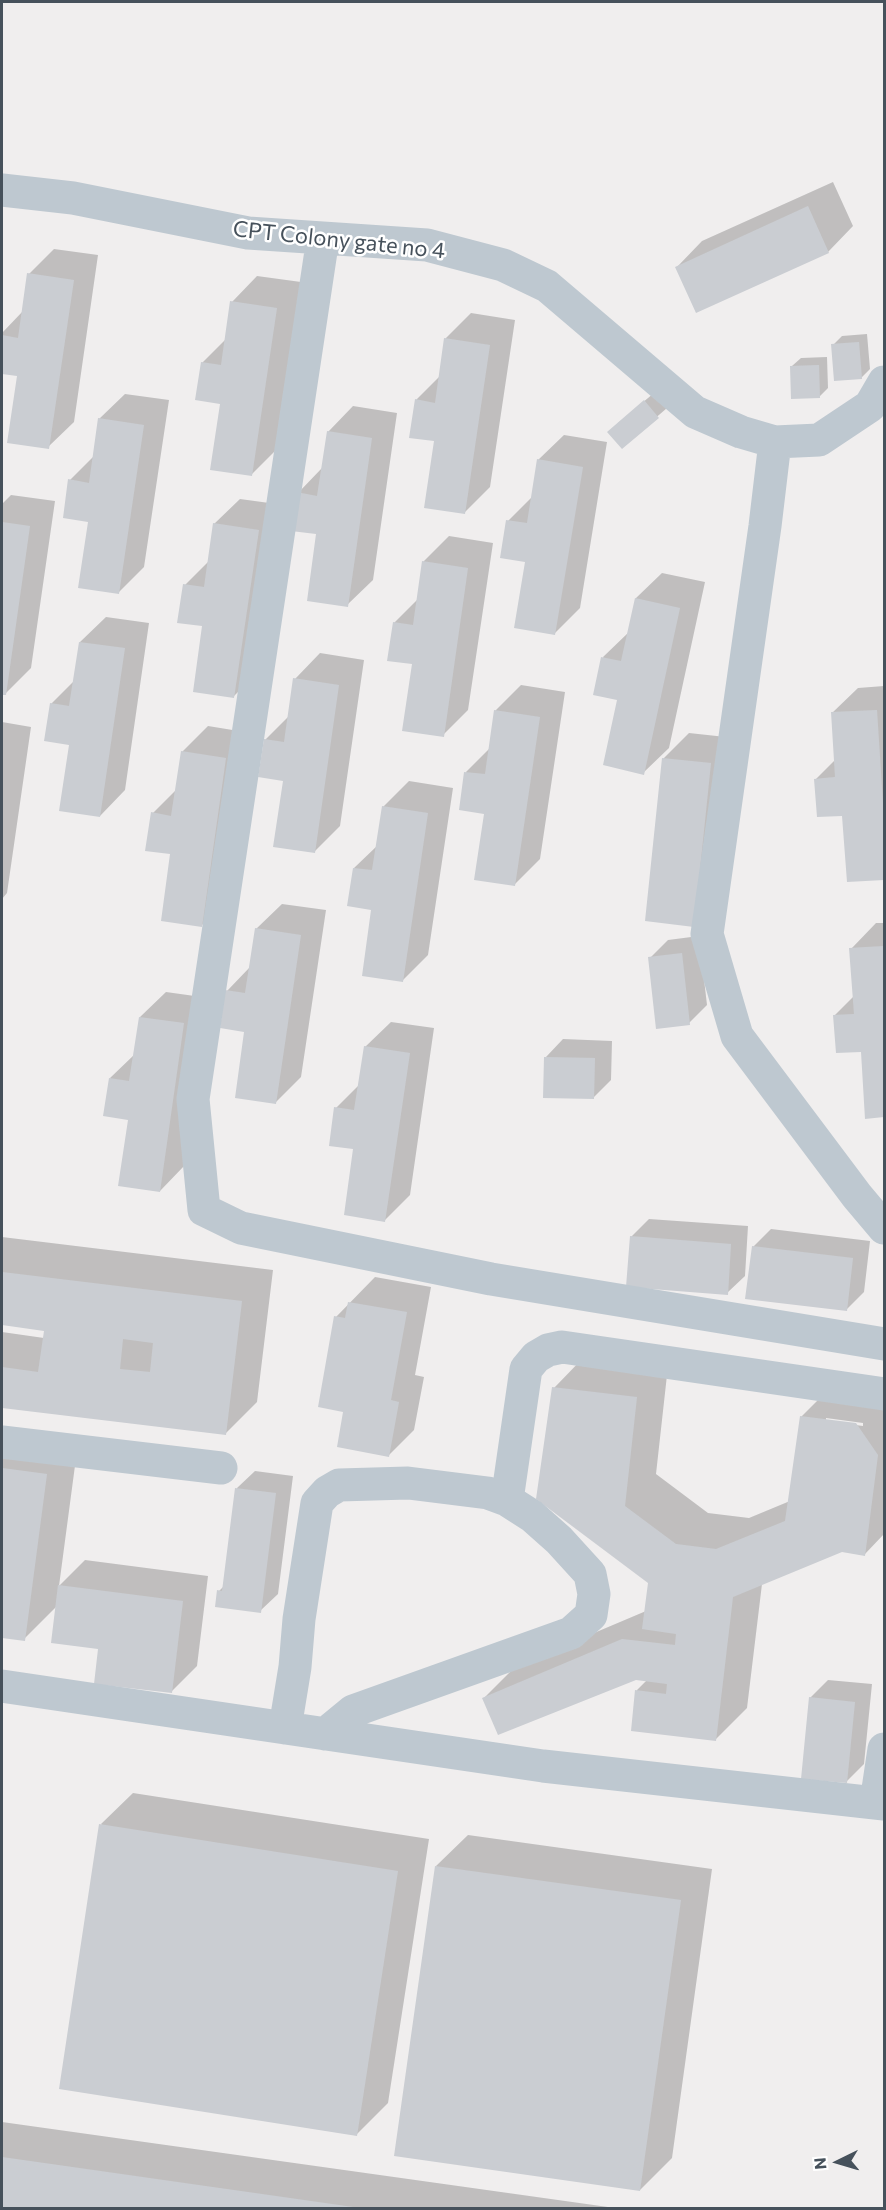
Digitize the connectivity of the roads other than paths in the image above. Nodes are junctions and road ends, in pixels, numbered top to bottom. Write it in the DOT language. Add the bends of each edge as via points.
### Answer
graph roads {
  1 [pos="2,190"];
  2 [pos="323,238"];
  3 [pos="885,382"];
  4 [pos="775,442"];
  5 [pos="885,1228"];
  6 [pos="885,1344"];
  7 [pos="885,1394"];
  8 [pos="2,1442"];
  9 [pos="222,1468"];
  10 [pos="507,1500"];
  11 [pos="2,1686"];
  12 [pos="285,1728"];
  13 [pos="325,1734"];
  14 [pos="885,1749"];
  15 [pos="880,1804"];
  1 -- 2 [label="street, CPT Colony gate no 4" via="73,198 248,232"];
  2 -- 4 [label="street, CPT Colony gate no 4" via="427,245 503,264 547,286 695,412"];
  2 -- 6 [label="street" via="193,1099 204,1210 241,1228 491,1279"];
  3 -- 4 [label="street, CPT Colony gate no 4" via="870,406 819,440"];
  4 -- 5 [label="street" via="707,934 737,1036"];
  7 -- 10 [label="street" via="562,1347 548,1350 536,1356 526,1369"];
  8 -- 9 [label="street"];
  10 -- 12 [label="street" via="465,1489 408,1483 339,1485 316,1503"];
  10 -- 13 [label="street" via="559,1540 590,1574 594,1594 591,1615 571,1633 353,1711"];
  11 -- 12 [label="street"];
  12 -- 13 [label="street"];
  13 -- 15 [label="street" via="543,1766"];
  14 -- 15 [label="street"];
}
